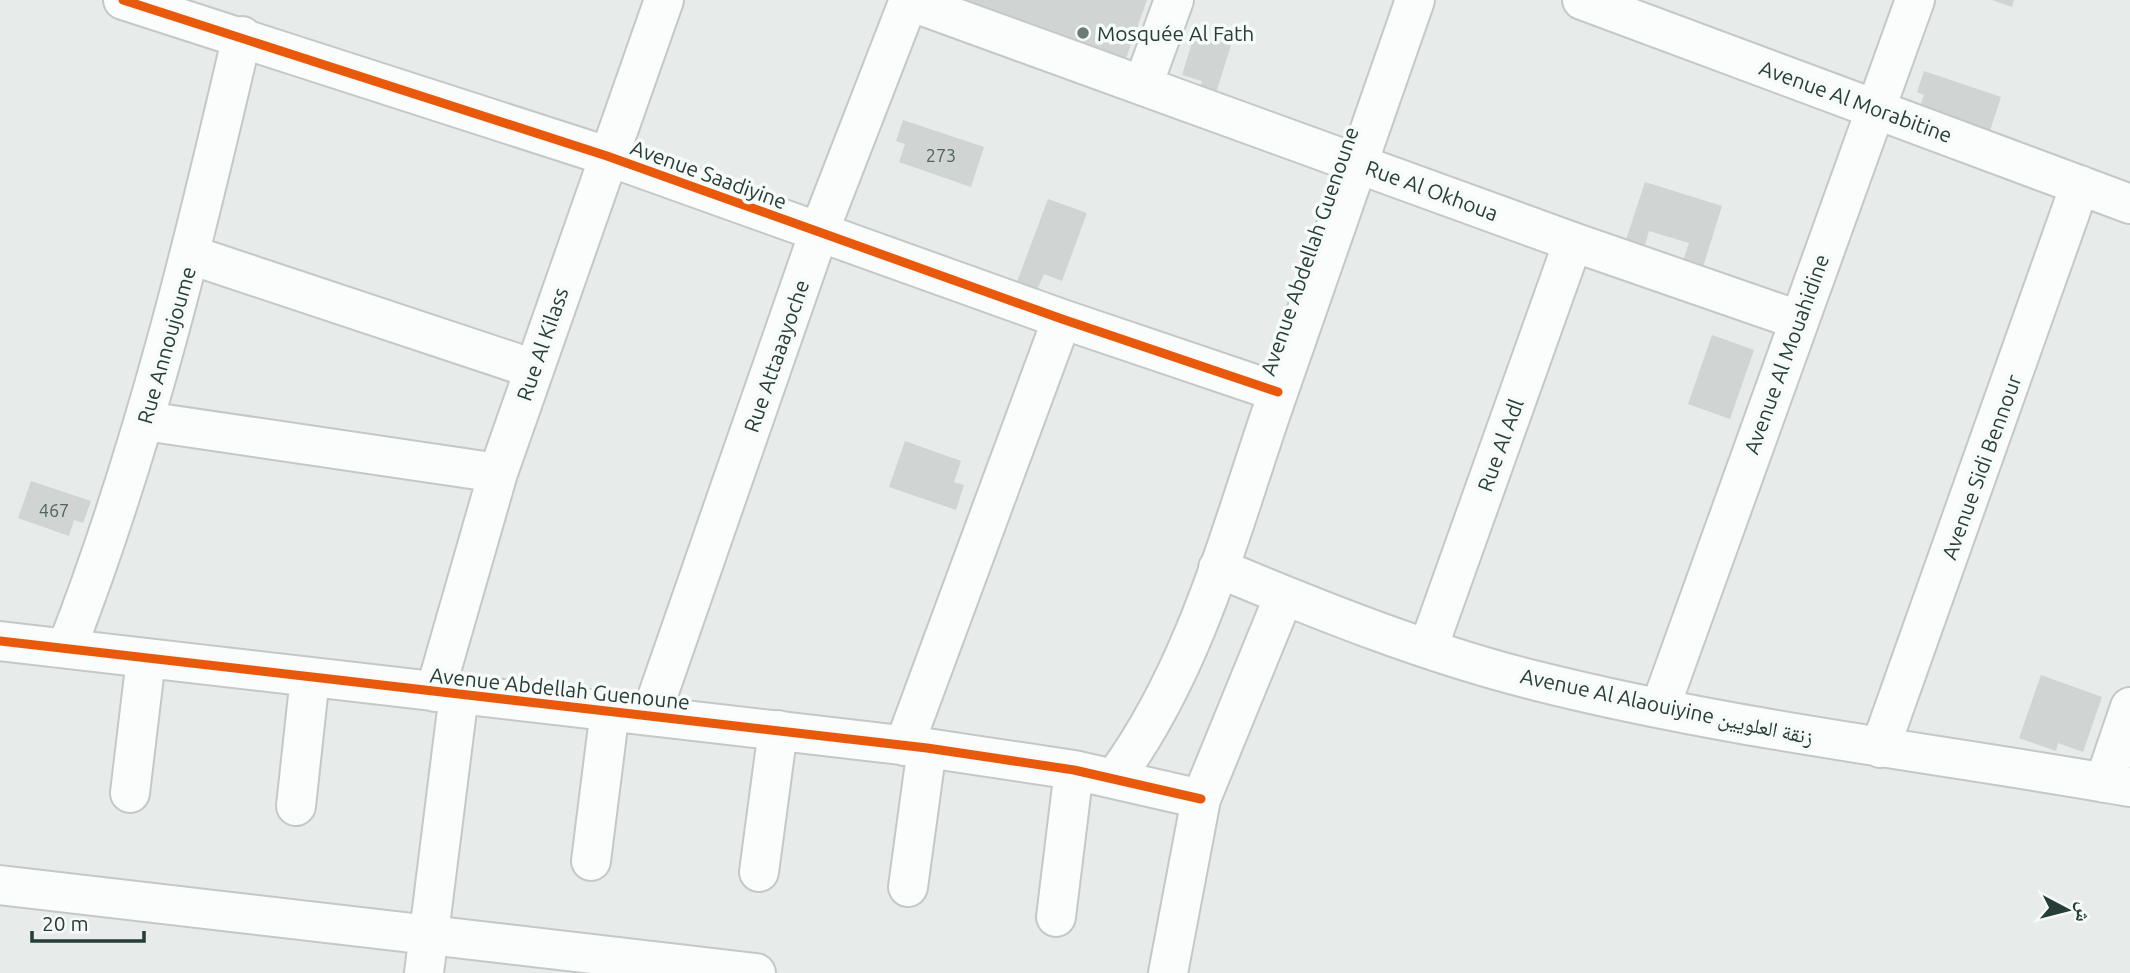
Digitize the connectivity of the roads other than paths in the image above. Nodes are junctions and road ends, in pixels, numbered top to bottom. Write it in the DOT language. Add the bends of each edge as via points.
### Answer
graph roads {
  1 [pos="123,0"];
  2 [pos="664,0"];
  3 [pos="909,0"];
  4 [pos="1174,0"];
  5 [pos="1415,0"];
  6 [pos="1582,0"];
  7 [pos="1915,0"];
  8 [pos="207,13"];
  9 [pos="242,36"];
  10 [pos="1143,85"];
  11 [pos="1875,108"];
  12 [pos="607,156"];
  13 [pos="1359,164"];
  14 [pos="2080,185"];
  15 [pos="2130,204"];
  16 [pos="820,232"];
  17 [pos="1573,242"];
  18 [pos="191,255"];
  19 [pos="1062,318"];
  20 [pos="1798,320"];
  21 [pos="534,369"];
  22 [pos="1278,392"];
  23 [pos="145,421"];
  24 [pos="498,473"];
  25 [pos="1218,568"];
  26 [pos="1284,596"];
  27 [pos="0,640"];
  28 [pos="67,647"];
  29 [pos="1428,648"];
  30 [pos="146,659"];
  31 [pos="310,677"];
  32 [pos="447,693"];
  33 [pos="2130,707"];
  34 [pos="1660,708"];
  35 [pos="610,710"];
  36 [pos="651,715"];
  37 [pos="778,730"];
  38 [pos="915,747"];
  39 [pos="1880,748"];
  40 [pos="1074,770"];
  41 [pos="1114,779"];
  42 [pos="2117,785"];
  43 [pos="130,793"];
  44 [pos="1201,799"];
  45 [pos="296,806"];
  46 [pos="591,861"];
  47 [pos="759,872"];
  48 [pos="0,885"];
  49 [pos="908,887"];
  50 [pos="1056,917"];
  51 [pos="429,935"];
  52 [pos="424,973"];
  53 [pos="756,973"];
  54 [pos="1168,973"];
  1 -- 8 [label="street, Avenue Saadiyine"];
  2 -- 12 [label="street, Rue Al Kilass"];
  3 -- 10 [label="street, Rue Al Okhoua"];
  3 -- 16 [label="street, Rue Attaaayoche"];
  4 -- 10 [label="street"];
  5 -- 13 [label="street, Avenue Abdellah Guenoune"];
  6 -- 11 [label="street, Avenue Al Morabitine"];
  7 -- 11 [label="street, Avenue Al Mouahidine"];
  8 -- 9 [label="street, Avenue Saadiyine"];
  9 -- 12 [label="street, Avenue Saadiyine"];
  9 -- 18 [label="street, Rue Annoujoume"];
  10 -- 13 [label="street, Rue Al Okhoua"];
  11 -- 14 [label="street, Avenue Al Morabitine"];
  11 -- 20 [label="street, Avenue Al Mouahidine"];
  12 -- 16 [label="street, Avenue Saadiyine"];
  12 -- 21 [label="street, Rue Al Kilass"];
  13 -- 17 [label="street, Rue Al Okhoua"];
  13 -- 22 [label="street, Avenue Abdellah Guenoune"];
  14 -- 15 [label="street, Avenue Al Morabitine"];
  14 -- 39 [label="street, Avenue Sidi Bennour"];
  16 -- 19 [label="street, Avenue Saadiyine"];
  16 -- 36 [label="street, Rue Attaaayoche"];
  17 -- 20 [label="street, Rue Al Okhoua"];
  17 -- 29 [label="street, Rue Al Adl"];
  18 -- 21 [label="street"];
  18 -- 23 [label="street, Rue Annoujoume"];
  19 -- 22 [label="street, Avenue Saadiyine"];
  19 -- 38 [label="street"];
  20 -- 34 [label="street, Avenue Al Mouahidine"];
  21 -- 24 [label="street, Rue Al Kilass"];
  22 -- 25 [label="street, Avenue Abdellah Guenoune"];
  23 -- 24 [label="street"];
  23 -- 28 [label="street, Rue Annoujoume"];
  24 -- 32 [label="street, Rue Al Kilass"];
  25 -- 26 [label="street, Avenue Al Alaouiyine زنقة العلويين"];
  25 -- 41 [label="street, Avenue Abdellah Guenoune" via="1161,709"];
  26 -- 29 [label="street, Avenue Al Alaouiyine زنقة العلويين"];
  26 -- 44 [label="street"];
  27 -- 28 [label="street, Avenue Abdellah Guenoune"];
  28 -- 30 [label="street, Avenue Abdellah Guenoune"];
  29 -- 34 [label="street, Avenue Al Alaouiyine زنقة العلويين" via="1538,682"];
  30 -- 31 [label="street, Avenue Abdellah Guenoune"];
  30 -- 43 [label="street"];
  31 -- 32 [label="street, Avenue Abdellah Guenoune"];
  31 -- 45 [label="street"];
  32 -- 35 [label="street, Avenue Abdellah Guenoune"];
  32 -- 51 [label="street, Rue Al Kilass"];
  33 -- 42 [label="street"];
  34 -- 39 [label="street, Avenue Al Alaouiyine زنقة العلويين"];
  35 -- 36 [label="street, Avenue Abdellah Guenoune"];
  35 -- 46 [label="street"];
  36 -- 37 [label="street, Avenue Abdellah Guenoune"];
  37 -- 38 [label="street, Avenue Abdellah Guenoune"];
  37 -- 47 [label="street"];
  38 -- 40 [label="street, Avenue Abdellah Guenoune"];
  38 -- 49 [label="street"];
  39 -- 42 [label="street, Avenue Al Alaouiyine زنقة العلويين"];
  40 -- 41 [label="street, Avenue Abdellah Guenoune"];
  40 -- 50 [label="street"];
  41 -- 44 [label="street, Avenue Abdellah Guenoune"];
  44 -- 54 [label="street"];
  48 -- 51 [label="street"];
  51 -- 52 [label="street, Rue Al Kilass"];
  51 -- 53 [label="street"];
}
